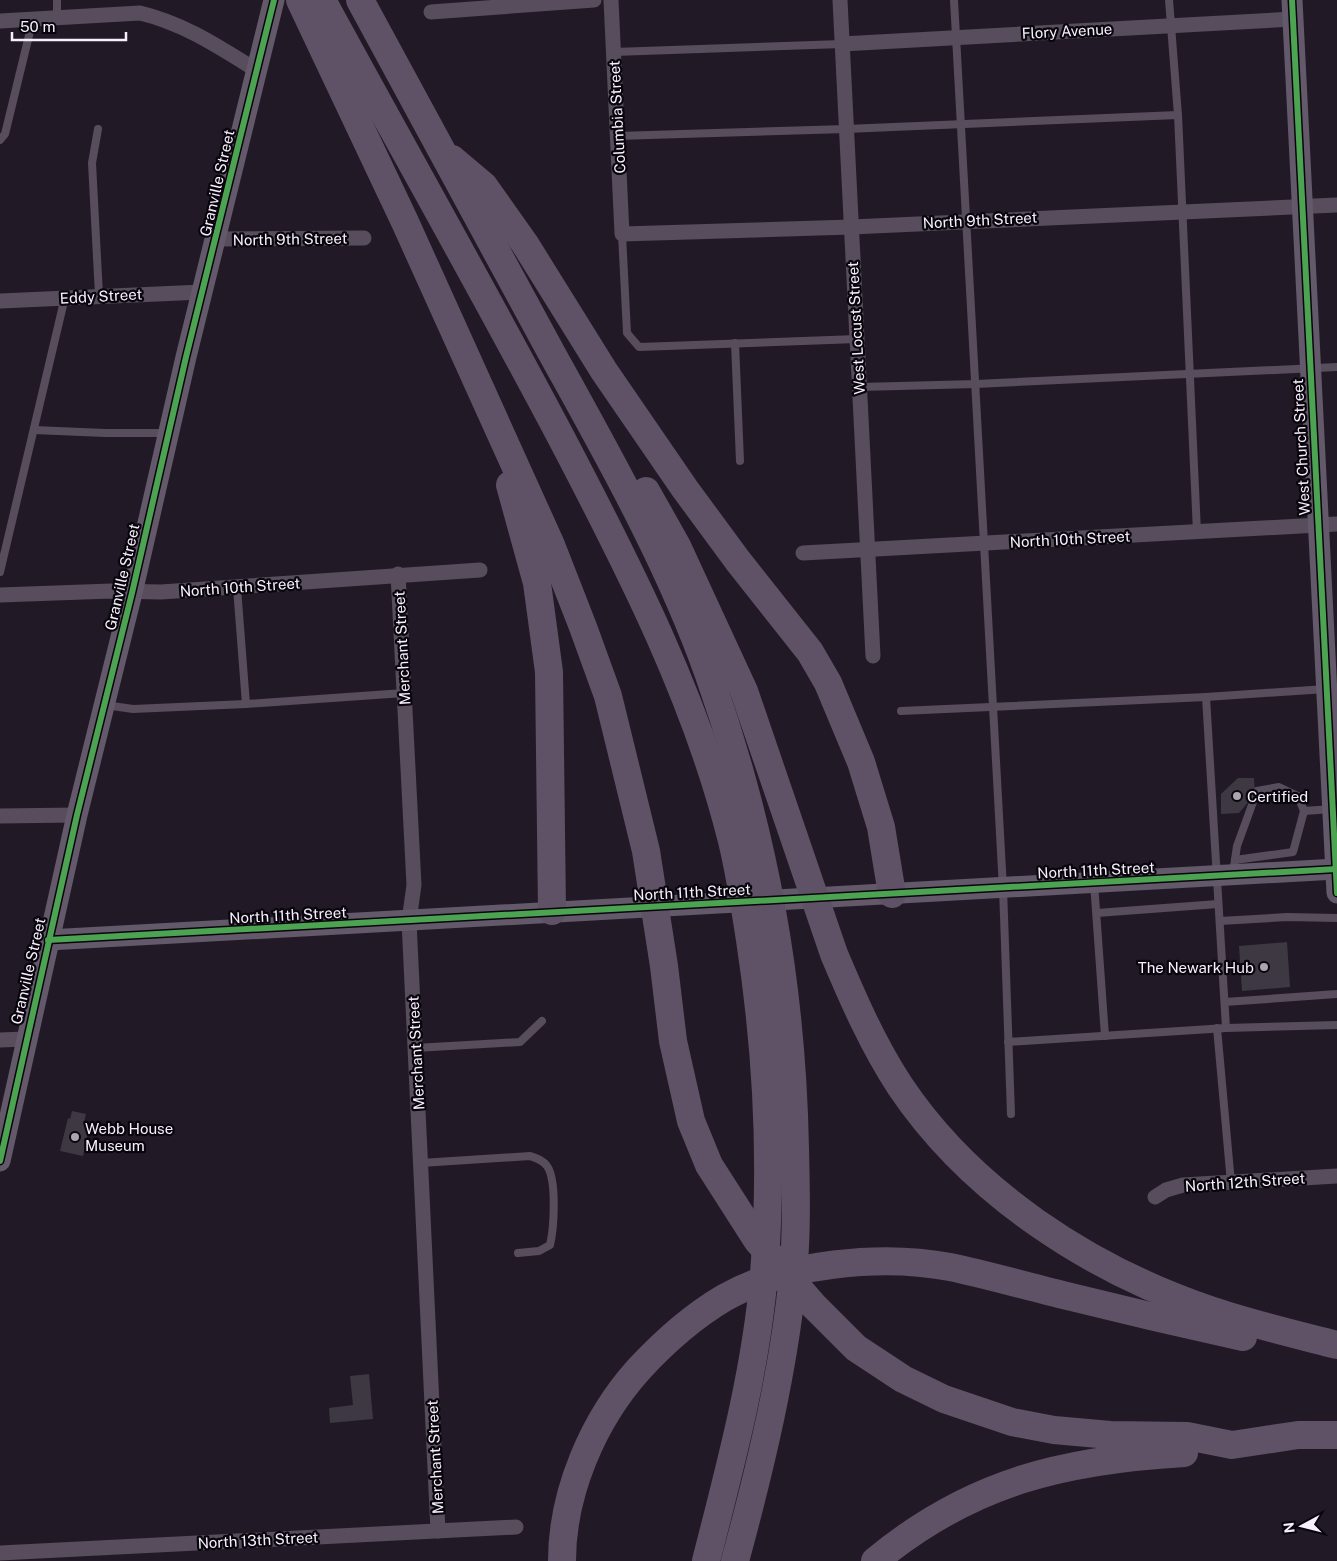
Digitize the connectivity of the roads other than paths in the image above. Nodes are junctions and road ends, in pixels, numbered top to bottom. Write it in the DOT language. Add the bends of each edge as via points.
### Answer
graph roads {
  1 [pos="57,0"];
  2 [pos="322,0"];
  3 [pos="360,0"];
  4 [pos="594,0"];
  5 [pos="611,0"];
  6 [pos="840,0"];
  7 [pos="954,0"];
  8 [pos="1169,0"];
  9 [pos="283,1"];
  10 [pos="1292,10"];
  11 [pos="431,12"];
  12 [pos="57,18"];
  13 [pos="33,19"];
  14 [pos="0,21"];
  15 [pos="1171,27"];
  16 [pos="956,37"];
  17 [pos="842,44"];
  18 [pos="614,52"];
  19 [pos="256,70"];
  20 [pos="1178,115"];
  21 [pos="960,124"];
  22 [pos="98,128"];
  23 [pos="846,130"];
  24 [pos="617,136"];
  25 [pos="0,140"];
  26 [pos="438,147"];
  27 [pos="1337,205"];
  28 [pos="1302,206"];
  29 [pos="1182,212"];
  30 [pos="965,220"];
  31 [pos="851,227"];
  32 [pos="622,234"];
  33 [pos="364,238"];
  34 [pos="216,240"];
  35 [pos="202,292"];
  36 [pos="99,295"];
  37 [pos="65,297"];
  38 [pos="0,301"];
  39 [pos="857,339"];
  40 [pos="735,343"];
  41 [pos="1337,367"];
  42 [pos="1309,369"];
  43 [pos="1190,374"];
  44 [pos="976,384"];
  45 [pos="860,387"];
  46 [pos="34,430"];
  47 [pos="169,433"];
  48 [pos="596,433"];
  49 [pos="512,459"];
  50 [pos="740,461"];
  51 [pos="1328,524"];
  52 [pos="1197,532"];
  53 [pos="984,544"];
  54 [pos="868,549"];
  55 [pos="803,553"];
  56 [pos="480,570"];
  57 [pos="0,572"];
  58 [pos="398,574"];
  59 [pos="237,588"];
  60 [pos="132,593"];
  61 [pos="0,595"];
  62 [pos="873,656"];
  63 [pos="1332,689"];
  64 [pos="404,693"];
  65 [pos="1206,697"];
  66 [pos="246,704"];
  67 [pos="104,705"];
  68 [pos="992,707"];
  69 [pos="901,711"];
  70 [pos="1334,762"];
  71 [pos="1333,809"];
  72 [pos="1304,811"];
  73 [pos="77,815"];
  74 [pos="0,816"];
  75 [pos="1336,869"];
  76 [pos="1228,870"];
  77 [pos="1094,883"];
  78 [pos="1003,888"];
  79 [pos="1337,893"];
  80 [pos="892,894"];
  81 [pos="1218,904"];
  82 [pos="552,911"];
  83 [pos="1097,913"];
  84 [pos="1337,918"];
  85 [pos="409,921"];
  86 [pos="1220,921"];
  87 [pos="48,940"];
  88 [pos="1337,994"];
  89 [pos="1225,1002"];
  90 [pos="542,1021"];
  91 [pos="1337,1025"];
  92 [pos="1217,1028"];
  93 [pos="1226,1028"];
  94 [pos="1104,1036"];
  95 [pos="25,1039"];
  96 [pos="0,1040"];
  97 [pos="1008,1042"];
  98 [pos="415,1048"];
  99 [pos="1011,1114"];
  100 [pos="0,1161"];
  101 [pos="421,1164"];
  102 [pos="1337,1176"];
  103 [pos="1231,1183"];
  104 [pos="1155,1197"];
  105 [pos="518,1253"];
  106 [pos="1297,1342"];
  107 [pos="1337,1345"];
  108 [pos="1337,1356"];
  109 [pos="1337,1435"];
  110 [pos="1232,1446"];
  111 [pos="516,1527"];
  112 [pos="438,1531"];
  113 [pos="0,1553"];
  114 [pos="562,1561"];
  115 [pos="706,1561"];
  116 [pos="735,1561"];
  117 [pos="875,1561"];
  1 -- 12 [label="lane"];
  2 -- 115 [label="highway" via="530,380 631,573 692,716 732,842 754,969 768,1084 767,1212 756,1341 734,1452"];
  3 -- 26 [label="highway"];
  4 -- 11 [label="street"];
  5 -- 18 [label="street, Columbia Street"];
  6 -- 17 [label="street, West Locust Street"];
  7 -- 16 [label="lane"];
  8 -- 15 [label="lane"];
  9 -- 19 [label="street, Granville Street"];
  9 -- 49 [label="highway" via="397,205"];
  10 -- 15 [label="street, Flory Avenue"];
  10 -- 28 [label="street, West Church Street"];
  12 -- 13 [label="street"];
  12 -- 19 [label="street" via="140,13 162,18 206,39"];
  13 -- 14 [label="street"];
  13 -- 25 [label="lane" via="5,134"];
  15 -- 16 [label="street, Flory Avenue"];
  15 -- 20 [label="lane"];
  16 -- 17 [label="street, Flory Avenue"];
  16 -- 21 [label="lane"];
  17 -- 18 [label="lane"];
  17 -- 23 [label="street, West Locust Street"];
  18 -- 24 [label="street, Columbia Street"];
  19 -- 34 [label="street, Granville Street"];
  20 -- 21 [label="lane"];
  20 -- 29 [label="lane"];
  21 -- 23 [label="lane"];
  21 -- 30 [label="lane"];
  22 -- 36 [label="lane" via="92,163"];
  23 -- 24 [label="lane"];
  23 -- 31 [label="street, West Locust Street"];
  24 -- 32 [label="street, Columbia Street"];
  26 -- 48 [label="highway"];
  26 -- 80 [label="highway" via="484,186 685,489 810,652 831,689 861,762 881,827"];
  27 -- 28 [label="street, North 9th Street"];
  28 -- 29 [label="street, North 9th Street"];
  28 -- 42 [label="street, West Church Street"];
  29 -- 30 [label="street, North 9th Street"];
  29 -- 43 [label="lane"];
  30 -- 31 [label="street, North 9th Street"];
  30 -- 44 [label="lane"];
  31 -- 32 [label="street, North 9th Street"];
  31 -- 39 [label="street, West Locust Street"];
  32 -- 40 [label="lane" via="627,333 639,347"];
  33 -- 34 [label="street, North 9th Street"];
  34 -- 35 [label="street, Granville Street"];
  35 -- 36 [label="street, Eddy Street"];
  35 -- 47 [label="street, Granville Street"];
  36 -- 37 [label="street, Eddy Street"];
  37 -- 38 [label="street, Eddy Street"];
  37 -- 46 [label="lane"];
  39 -- 40 [label="lane"];
  39 -- 45 [label="street, West Locust Street"];
  40 -- 50 [label="lane"];
  41 -- 42 [label="lane"];
  42 -- 43 [label="lane"];
  42 -- 51 [label="street, West Church Street"];
  43 -- 44 [label="lane"];
  43 -- 52 [label="lane"];
  44 -- 45 [label="lane"];
  44 -- 53 [label="lane"];
  45 -- 54 [label="street, West Locust Street"];
  46 -- 47 [label="lane"];
  46 -- 57 [label="lane"];
  47 -- 60 [label="street, Granville Street"];
  48 -- 106 [label="highway" via="643,484 677,546 744,691 834,954 872,1037 900,1086 945,1144 991,1188 1058,1236 1123,1273 1209,1310"];
  48 -- 116 [label="highway" via="636,506 708,671 759,839 781,964 794,1098 794,1272 769,1419"];
  49 -- 82 [label="highway" via="510,490 537,583 549,672"];
  49 -- 110 [label="highway" via="551,545 608,696 646,851 673,1041 691,1121 709,1165 757,1240 813,1305 856,1348 903,1380 944,1399 1012,1422 1054,1430 1187,1436"];
  51 -- 52 [label="street, North 10th Street"];
  51 -- 63 [label="street, West Church Street" via="1326,612"];
  52 -- 53 [label="street, North 10th Street"];
  53 -- 54 [label="street, North 10th Street"];
  53 -- 68 [label="lane"];
  54 -- 55 [label="street, North 10th Street"];
  54 -- 62 [label="street, West Locust Street"];
  56 -- 58 [label="street, North 10th Street"];
  58 -- 59 [label="street, North 10th Street"];
  58 -- 64 [label="street, Merchant Street"];
  59 -- 60 [label="street, North 10th Street"];
  59 -- 66 [label="lane"];
  60 -- 61 [label="street, North 10th Street" via="111,590"];
  60 -- 67 [label="street, Granville Street"];
  63 -- 65 [label="lane"];
  63 -- 70 [label="street, West Church Street"];
  64 -- 66 [label="lane"];
  64 -- 85 [label="street, Merchant Street" via="414,885"];
  65 -- 68 [label="lane"];
  65 -- 76 [label="lane"];
  66 -- 67 [label="lane" via="133,709"];
  67 -- 73 [label="street, Granville Street"];
  68 -- 69 [label="lane"];
  68 -- 78 [label="lane"];
  70 -- 71 [label="street, West Church Street"];
  71 -- 72 [label="lane"];
  71 -- 75 [label="street, West Church Street"];
  72 -- 76 [label="lane" via="1293,852"];
  72 -- 76 [label="lane" via="1298,796 1278,787 1257,791"];
  73 -- 74 [label="street"];
  73 -- 87 [label="street, Granville Street"];
  75 -- 76 [label="street, North 11th Street"];
  75 -- 79 [label="street, West Church Street"];
  76 -- 77 [label="street, North 11th Street"];
  76 -- 81 [label="lane"];
  77 -- 78 [label="street, North 11th Street"];
  77 -- 83 [label="lane"];
  78 -- 80 [label="street, North 11th Street"];
  78 -- 97 [label="lane"];
  80 -- 82 [label="street, North 11th Street"];
  81 -- 83 [label="lane"];
  81 -- 86 [label="lane"];
  82 -- 85 [label="street, North 11th Street"];
  83 -- 94 [label="lane"];
  84 -- 86 [label="lane"];
  85 -- 87 [label="street, North 11th Street"];
  85 -- 98 [label="street, Merchant Street"];
  86 -- 89 [label="lane"];
  87 -- 95 [label="street, Granville Street"];
  88 -- 89 [label="lane"];
  89 -- 93 [label="lane"];
  90 -- 98 [label="lane" via="520,1042"];
  91 -- 93 [label="lane"];
  92 -- 93 [label="lane"];
  92 -- 94 [label="lane"];
  92 -- 103 [label="lane"];
  94 -- 97 [label="lane"];
  95 -- 96 [label="street"];
  95 -- 100 [label="street, Granville Street"];
  97 -- 99 [label="lane"];
  98 -- 101 [label="street, Merchant Street"];
  101 -- 105 [label="lane" via="530,1156 546,1164 552,1184 550,1245"];
  101 -- 112 [label="street, Merchant Street"];
  102 -- 103 [label="street, North 12th Street"];
  103 -- 104 [label="street, North 12th Street" via="1183,1185"];
  106 -- 107 [label="highway"];
  106 -- 108 [label="highway"];
  106 -- 114 [label="highway" via="949,1267 892,1262 857,1263 802,1271 756,1283 692,1318 654,1352 624,1386 593,1437 571,1493"];
  109 -- 110 [label="highway" via="1298,1435"];
  110 -- 117 [label="highway" via="1123,1457 1036,1474 979,1495 919,1528"];
  111 -- 112 [label="street, North 13th Street"];
  112 -- 113 [label="street, North 13th Street"];
}
